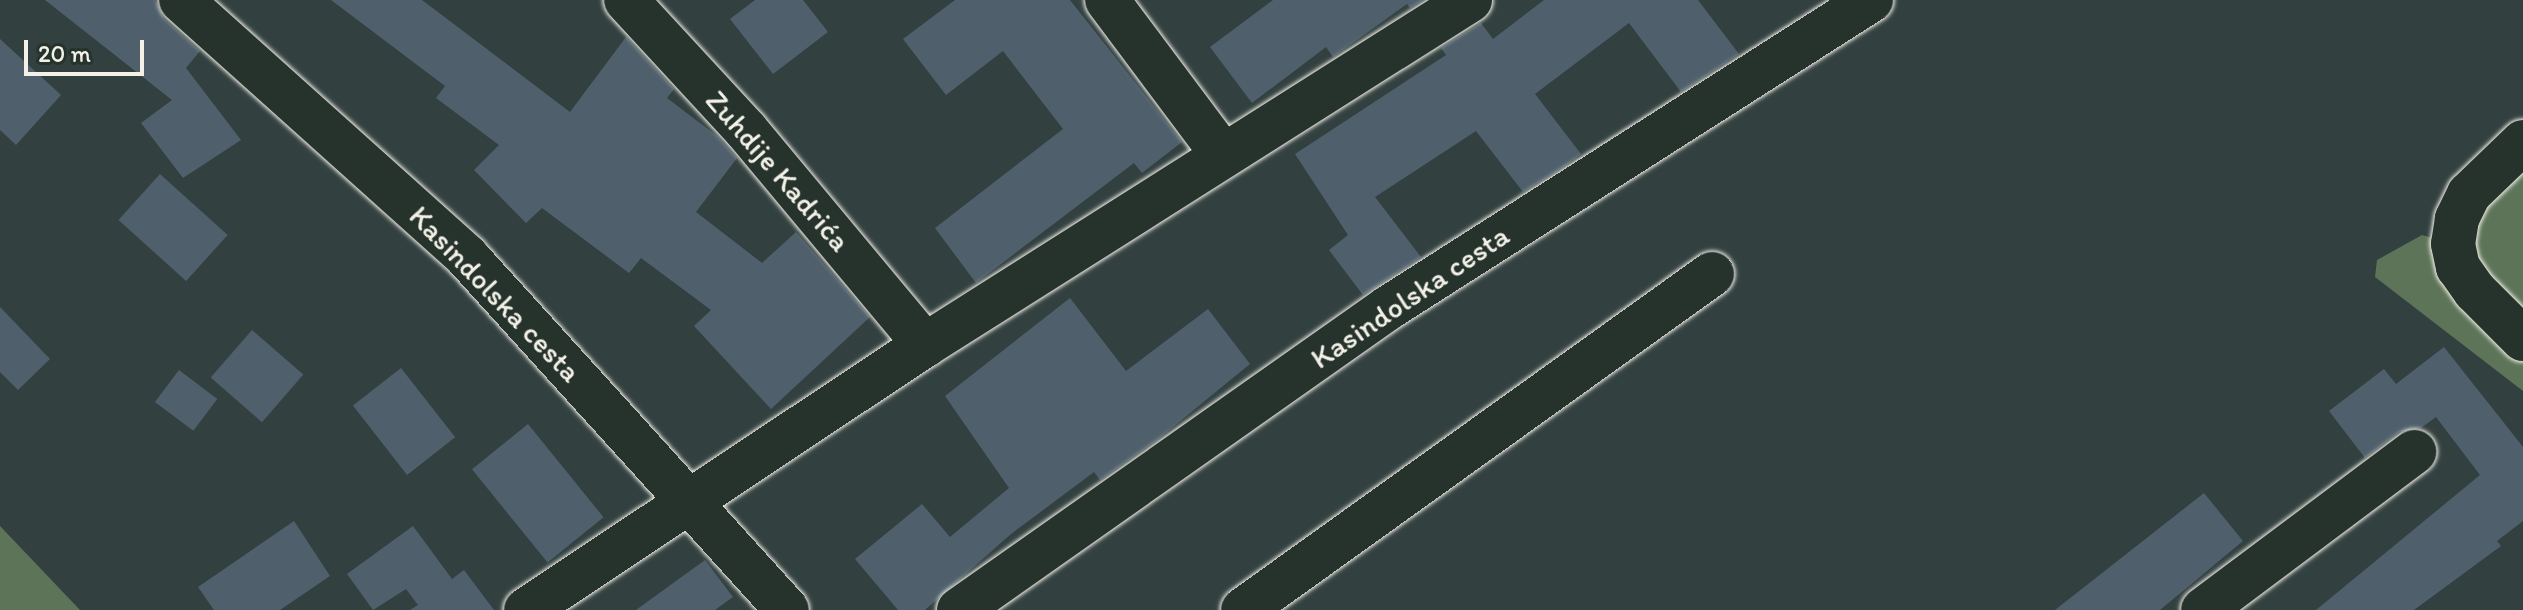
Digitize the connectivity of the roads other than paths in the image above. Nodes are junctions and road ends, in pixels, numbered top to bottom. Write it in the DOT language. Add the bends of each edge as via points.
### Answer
graph roads {
  1 [pos="181,0"];
  2 [pos="626,0"];
  3 [pos="1107,0"];
  4 [pos="1470,0"];
  5 [pos="1871,0"];
  6 [pos="2523,142"];
  7 [pos="1223,155"];
  8 [pos="1712,274"];
  9 [pos="2523,339"];
  10 [pos="925,345"];
  11 [pos="2414,452"];
  12 [pos="691,500"];
  13 [pos="526,610"];
  14 [pos="787,610"];
  15 [pos="959,610"];
  16 [pos="1243,610"];
  17 [pos="2203,610"];
  1 -- 12 [label="street, Kasindolska cesta" via="467,257"];
  2 -- 10 [label="street, Zuhdije Kadrića" via="746,130"];
  3 -- 7 [label="street"];
  4 -- 7 [label="street"];
  5 -- 15 [label="street, Kasindolska cesta" via="1388,308"];
  6 -- 9 [label="street" via="2469,194 2453,244 2458,267 2475,291"];
  7 -- 10 [label="street"];
  8 -- 16 [label="street"];
  10 -- 12 [label="street"];
  11 -- 17 [label="street"];
  12 -- 13 [label="street"];
  12 -- 14 [label="street, Kasindolska cesta"];
}
